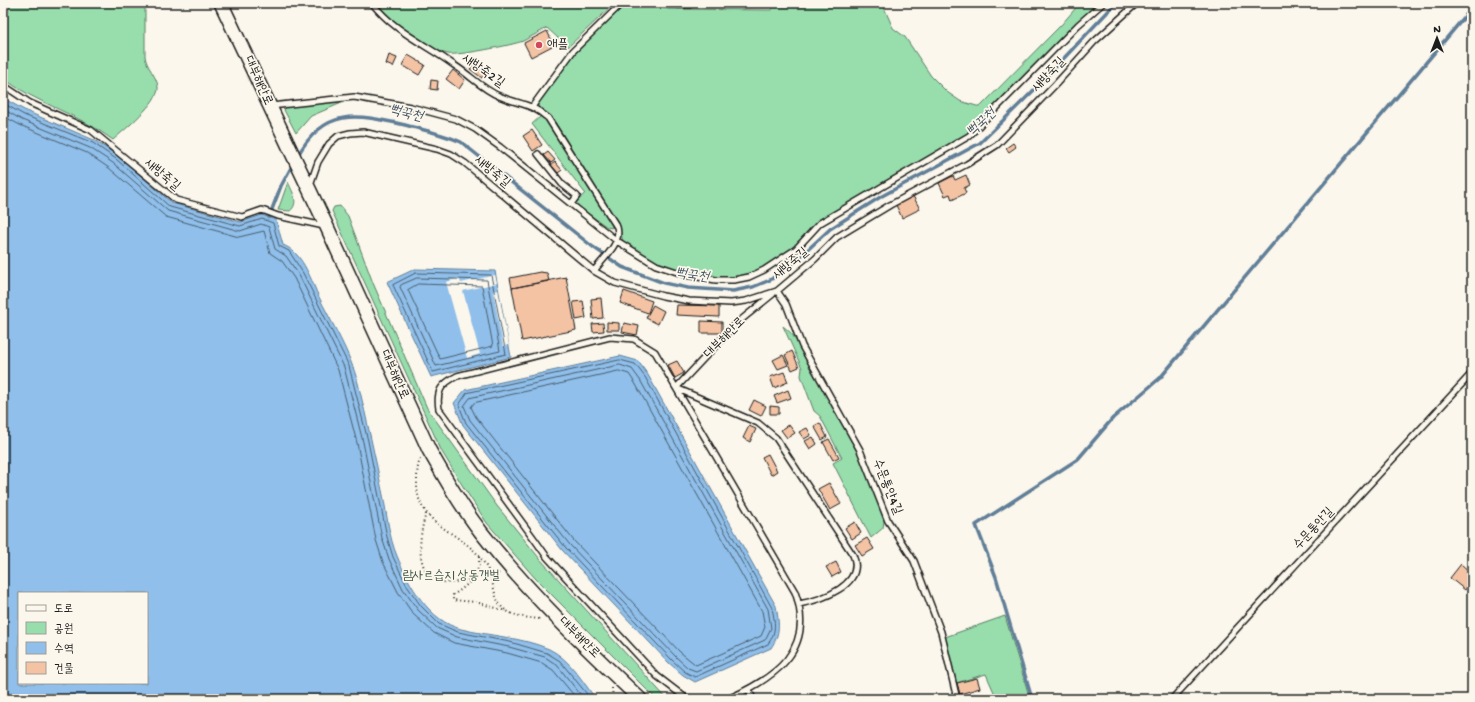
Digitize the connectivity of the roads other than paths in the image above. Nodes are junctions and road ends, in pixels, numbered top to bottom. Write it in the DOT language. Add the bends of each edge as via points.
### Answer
graph roads {
  1 [pos="221,3"];
  2 [pos="372,3"];
  3 [pos="622,3"];
  4 [pos="1103,3"];
  5 [pos="1137,3"];
  6 [pos="3,85"];
  7 [pos="270,106"];
  8 [pos="532,106"];
  9 [pos="538,154"];
  10 [pos="306,184"];
  11 [pos="570,204"];
  12 [pos="326,226"];
  13 [pos="616,243"];
  14 [pos="594,271"];
  15 [pos="777,291"];
  16 [pos="1472,374"];
  17 [pos="676,388"];
  18 [pos="799,604"];
  19 [pos="749,690"];
  20 [pos="640,699"];
  21 [pos="687,699"];
  22 [pos="728,699"];
  23 [pos="753,699"];
  24 [pos="957,699"];
  25 [pos="1172,699"];
  1 -- 7 [label="street, 대부해안로"];
  2 -- 8 [label="lane, 새방죽2길" via="402,33 456,66 483,88"];
  3 -- 8 [label="lane" via="573,51"];
  4 -- 13 [label="lane, 새방죽길" via="969,136 820,223 796,249 764,270 734,280 686,275 656,265"];
  5 -- 15 [label="lane, 새방죽길" via="1094,42 997,145 837,237"];
  6 -- 12 [label="lane, 새방죽길" via="30,103 92,130 176,200 242,217 262,210"];
  7 -- 10 [label="street, 대부해안로"];
  7 -- 11 [label="lane, 새방죽길" via="354,97 411,107 456,119 500,147"];
  8 -- 13 [label="lane, 새방죽2길" via="553,124 617,227 619,233"];
  9 -- 11 [label="lane" via="562,184 576,196"];
  10 -- 12 [label="street, 대부해안로"];
  10 -- 14 [label="lane, 새방죽길" via="324,150 333,140 344,134 363,132 437,149 451,154 464,164"];
  11 -- 13 [label="lane, 새방죽길"];
  12 -- 20 [label="street, 대부해안로" via="429,450 448,484 502,559"];
  13 -- 14 [label="lane"];
  14 -- 15 [label="lane, 새방죽길" via="615,283 689,301 731,303"];
  15 -- 17 [label="lane, 대부해안로" via="736,324"];
  15 -- 24 [label="lane, 수문통안4길" via="786,304 802,346 860,450 888,521 914,561 941,632"];
  16 -- 25 [label="lane, 수문통안길"];
  17 -- 18 [label="lane" via="795,592"];
  17 -- 18 [label="lane" via="768,429 853,555 856,563 855,572 846,584 820,599"];
  17 -- 21 [label="lane" via="655,352 650,348 634,339 610,337 457,376 448,380 437,397 444,418 547,557 657,676"];
  18 -- 19 [label="lane" via="800,634 795,648 776,671"];
  19 -- 22 [label="lane"];
  19 -- 23 [label="lane"];
}
